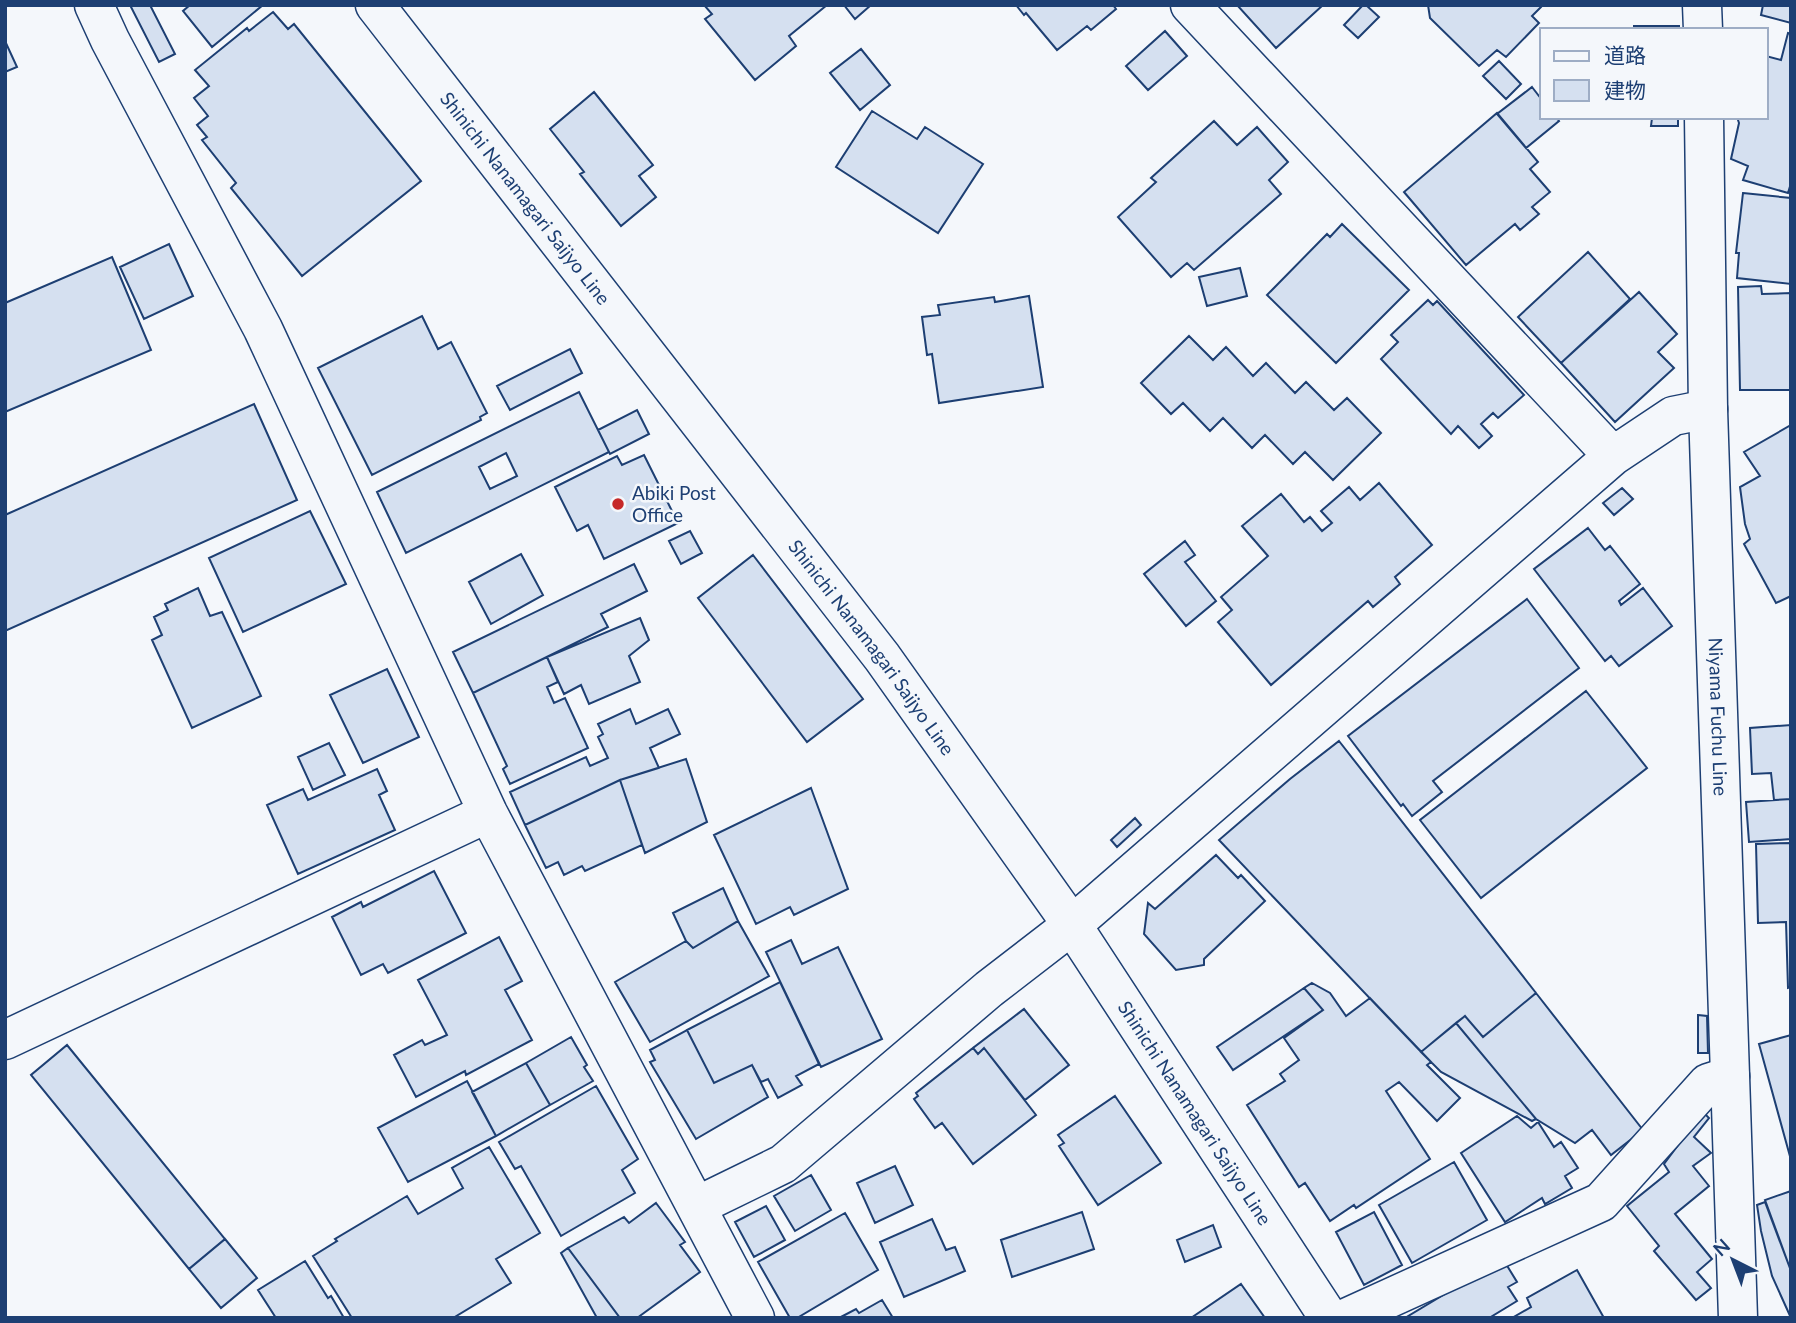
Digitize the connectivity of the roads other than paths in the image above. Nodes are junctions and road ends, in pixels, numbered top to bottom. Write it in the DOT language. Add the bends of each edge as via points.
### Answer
graph roads {
  1 [pos="94,5"];
  2 [pos="374,5"];
  3 [pos="1190,5"];
  4 [pos="1702,5"];
  5 [pos="1703,28"];
  6 [pos="1704,119"];
  7 [pos="1708,409"];
  8 [pos="1613,457"];
  9 [pos="488,813"];
  10 [pos="1072,925"];
  11 [pos="5,1040"];
  12 [pos="1730,1076"];
  13 [pos="697,1206"];
  14 [pos="755,1318"];
  15 [pos="1329,1318"];
  16 [pos="1346,1318"];
  17 [pos="1738,1318"];
  1 -- 9 [label="street" via="263,328"];
  2 -- 10 [label="street, Shinichi Nanamagari Saijyo Line" via="882,657"];
  3 -- 8 [label="street"];
  4 -- 5 [label="street"];
  6 -- 7 [label="street, Niyama Fuchu Line"];
  7 -- 8 [label="street" via="1672,416"];
  7 -- 12 [label="street, Niyama Fuchu Line"];
  8 -- 10 [label="street"];
  9 -- 11 [label="street"];
  9 -- 13 [label="street"];
  10 -- 13 [label="street" via="989,989 783,1164"];
  10 -- 15 [label="street, Shinichi Nanamagari Saijyo Line"];
  12 -- 16 [label="street" via="1708,1083 1601,1202"];
  12 -- 17 [label="street, Niyama Fuchu Line"];
  13 -- 14 [label="street"];
}
